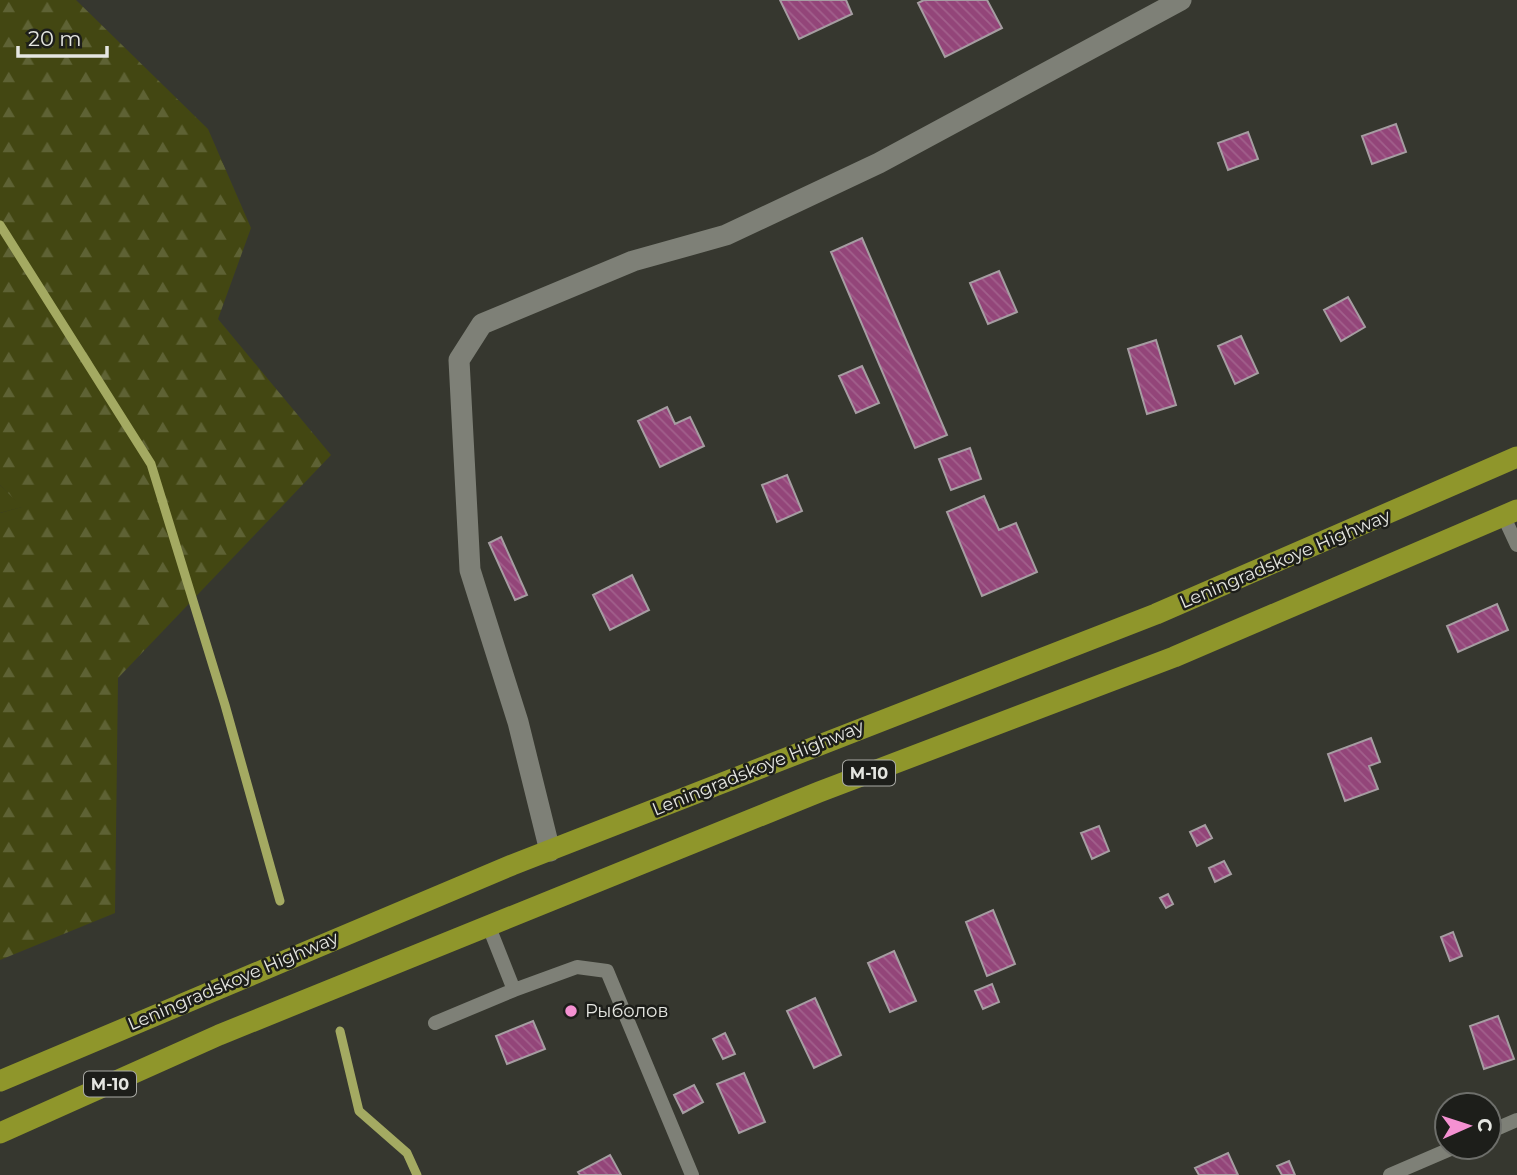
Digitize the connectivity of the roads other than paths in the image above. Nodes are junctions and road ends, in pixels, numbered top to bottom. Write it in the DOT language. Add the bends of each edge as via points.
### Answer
graph roads {
  1 [pos="1181,0"];
  2 [pos="1517,457"];
  3 [pos="1511,514"];
  4 [pos="1517,545"];
  5 [pos="550,851"];
  6 [pos="489,927"];
  7 [pos="514,990"];
  8 [pos="435,1023"];
  9 [pos="0,1081"];
  10 [pos="0,1133"];
  11 [pos="1433,1156"];
  12 [pos="692,1175"];
  13 [pos="1390,1175"];
  1 -- 5 [label="street" via="879,163 726,235 634,261 482,324 459,360 470,569 518,722"];
  2 -- 5 [label="highway, Leningradskoye Highway / М-10" via="1157,614"];
  3 -- 4 [label="lane"];
  3 -- 6 [label="highway, М-10" via="1174,657 819,792"];
  5 -- 9 [label="highway, Leningradskoye Highway / М-10"];
  6 -- 7 [label="lane"];
  6 -- 10 [label="highway, М-10" via="219,1035"];
  7 -- 8 [label="lane"];
  7 -- 12 [label="lane" via="577,967 607,971"];
  11 -- 13 [label="lane"];
}
